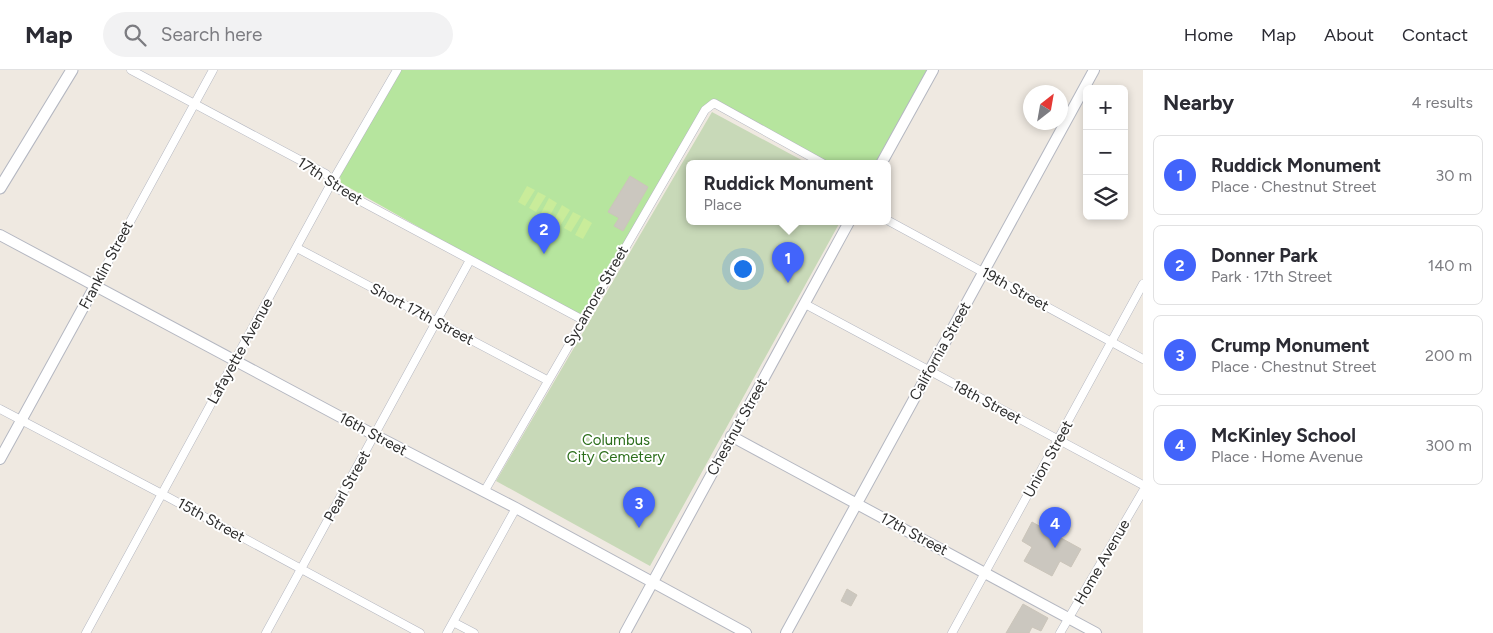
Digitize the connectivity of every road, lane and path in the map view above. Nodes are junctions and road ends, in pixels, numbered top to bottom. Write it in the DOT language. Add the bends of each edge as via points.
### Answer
graph roads {
  1 [pos="72,70"];
  2 [pos="131,70"];
  3 [pos="213,70"];
  4 [pos="397,70"];
  5 [pos="932,70"];
  6 [pos="1094,70"];
  7 [pos="193,104"];
  8 [pos="817,160"];
  9 [pos="883,160"];
  10 [pos="332,182"];
  11 [pos="0,188"];
  12 [pos="891,222"];
  13 [pos="847,225"];
  14 [pos="0,236"];
  15 [pos="297,248"];
  16 [pos="470,260"];
  17 [pos="983,272"];
  18 [pos="1143,284"];
  19 [pos="95,286"];
  20 [pos="805,304"];
  21 [pos="583,320"];
  22 [pos="436,322"];
  23 [pos="1111,342"];
  24 [pos="1143,359"];
  25 [pos="235,361"];
  26 [pos="929,370"];
  27 [pos="547,380"];
  28 [pos="0,410"];
  29 [pos="21,421"];
  30 [pos="375,435"];
  31 [pos="731,436"];
  32 [pos="1058,440"];
  33 [pos="0,459"];
  34 [pos="1143,485"];
  35 [pos="1143,491"];
  36 [pos="484,492"];
  37 [pos="162,494"];
  38 [pos="857,504"];
  39 [pos="516,508"];
  40 [pos="301,570"];
  41 [pos="985,573"];
  42 [pos="653,582"];
  43 [pos="1069,617"];
  44 [pos="453,622"];
  45 [pos="86,633"];
  46 [pos="266,633"];
  47 [pos="420,633"];
  48 [pos="447,633"];
  49 [pos="474,633"];
  50 [pos="625,633"];
  51 [pos="746,633"];
  52 [pos="786,633"];
  53 [pos="952,633"];
  54 [pos="1060,633"];
  55 [pos="1096,633"];
  1 -- 11 [label="main road"];
  2 -- 7 [label="street, 17th Street"];
  3 -- 7 [label="street, Franklin Street"];
  4 -- 10 [label="street, Lafayette Avenue"];
  5 -- 9 [label="street"];
  6 -- 17 [label="street, California Street"];
  7 -- 10 [label="street, 17th Street" via="326,174"];
  7 -- 19 [label="street, Franklin Street"];
  8 -- 21 [label="street, Sycamore Street" via="714,103 705,110 693,129"];
  10 -- 15 [label="street, Lafayette Avenue"];
  10 -- 16 [label="street, 17th Street" via="338,189"];
  12 -- 17 [label="street, 19th Street"];
  13 -- 20 [label="street, Chestnut Street"];
  14 -- 19 [label="street, 16th Street"];
  15 -- 22 [label="street, Short 17th Street"];
  15 -- 25 [label="street, Lafayette Avenue"];
  16 -- 21 [label="street, 17th Street"];
  16 -- 22 [label="street, Pearl Street"];
  17 -- 23 [label="street, 19th Street"];
  17 -- 26 [label="street, California Street"];
  18 -- 23 [label="street, Union Street"];
  19 -- 25 [label="street, 16th Street"];
  19 -- 29 [label="street, Franklin Street"];
  20 -- 26 [label="street, 18th Street"];
  20 -- 31 [label="street, Chestnut Street"];
  21 -- 27 [label="street, Sycamore Street"];
  22 -- 27 [label="street, Short 17th Street"];
  22 -- 30 [label="street, Pearl Street"];
  23 -- 24 [label="street, 19th Street"];
  23 -- 32 [label="street, Union Street"];
  25 -- 30 [label="street, 16th Street"];
  25 -- 37 [label="street, Lafayette Avenue"];
  26 -- 32 [label="street, 18th Street"];
  26 -- 38 [label="street, California Street"];
  27 -- 36 [label="street, Sycamore Street"];
  28 -- 29 [label="street, 15th Street"];
  29 -- 33 [label="street, Franklin Street"];
  29 -- 37 [label="street, 15th Street"];
  30 -- 36 [label="street, 16th Street"];
  30 -- 40 [label="street, Pearl Street"];
  31 -- 38 [label="street, 17th Street"];
  31 -- 42 [label="street, Chestnut Street"];
  32 -- 34 [label="street, 18th Street"];
  32 -- 41 [label="street, Union Street"];
  35 -- 43 [label="street, Home Avenue"];
  36 -- 39 [label="street, 16th Street"];
  37 -- 40 [label="street, 15th Street"];
  37 -- 45 [label="street, Lafayette Avenue"];
  38 -- 41 [label="street, 17th Street"];
  38 -- 52 [label="street, California Street"];
  39 -- 42 [label="street, 16th Street"];
  39 -- 44 [label="street"];
  40 -- 46 [label="street, Pearl Street"];
  40 -- 47 [label="street, 15th Street"];
  41 -- 43 [label="street, 17th Street"];
  41 -- 53 [label="street, Union Street"];
  42 -- 50 [label="street, Chestnut Street"];
  42 -- 51 [label="street, 16th Street"];
  43 -- 54 [label="street, Home Avenue"];
  43 -- 55 [label="street, 17th Street"];
  44 -- 48 [label="street"];
  44 -- 49 [label="street"];
}
